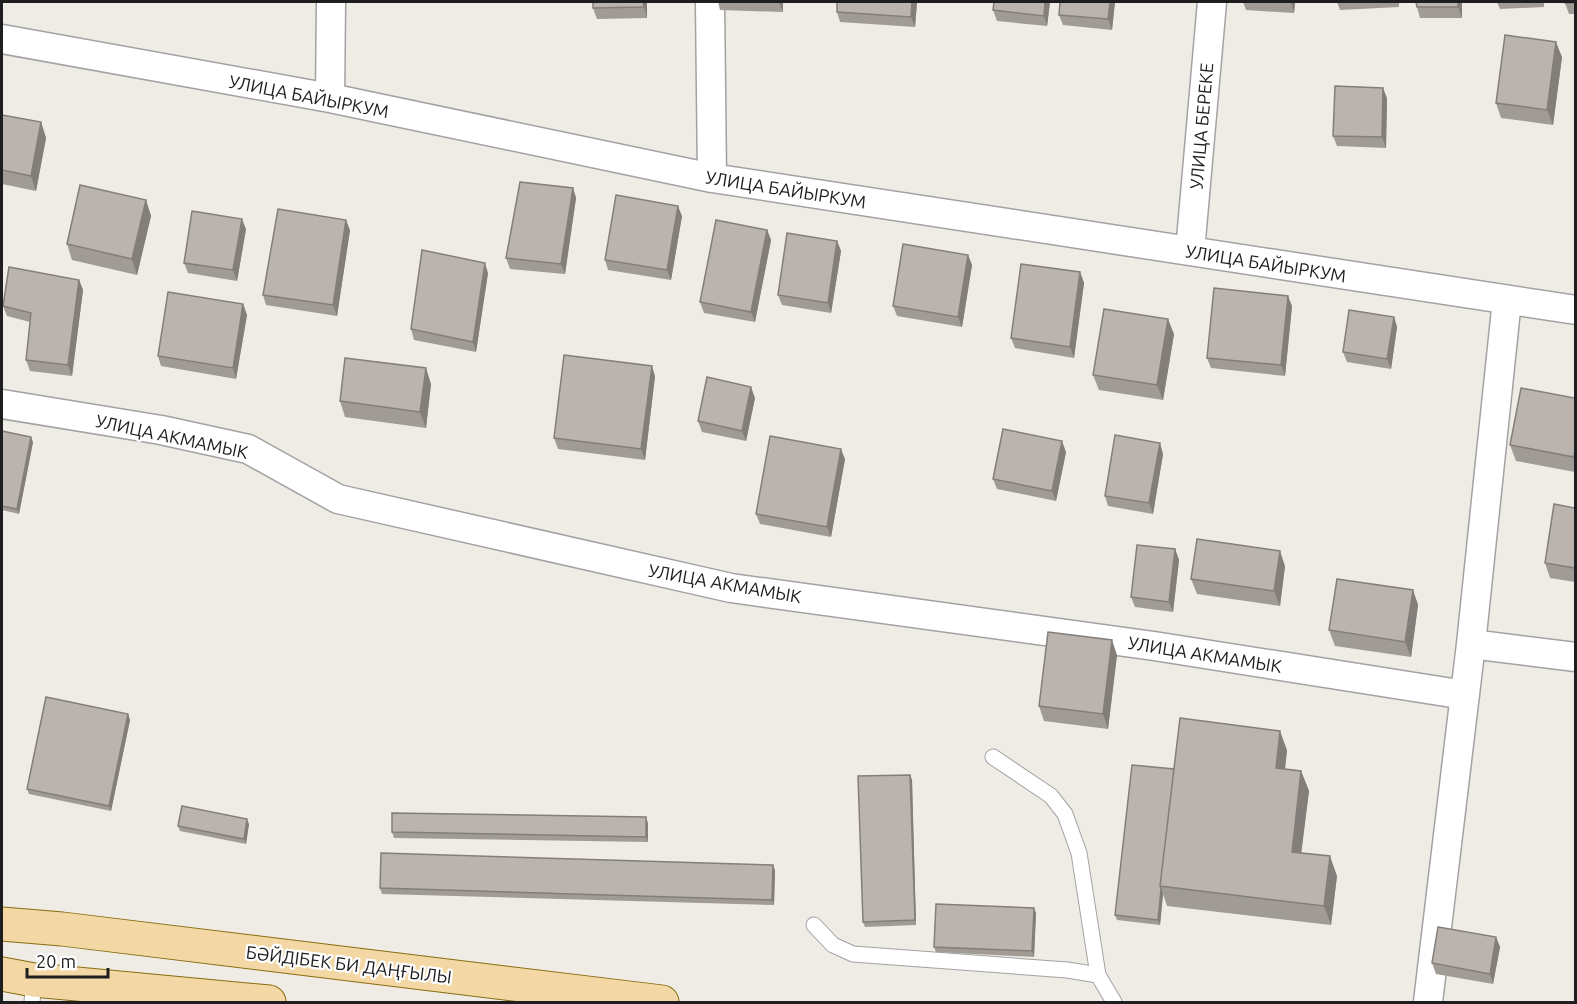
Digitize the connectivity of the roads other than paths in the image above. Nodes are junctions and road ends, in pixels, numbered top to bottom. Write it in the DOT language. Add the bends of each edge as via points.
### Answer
graph roads {
  1 [pos="331,2"];
  2 [pos="710,2"];
  3 [pos="1212,2"];
  4 [pos="2,39"];
  5 [pos="330,98"];
  6 [pos="712,178"];
  7 [pos="1190,251"];
  8 [pos="1507,300"];
  9 [pos="1575,310"];
  10 [pos="2,404"];
  11 [pos="1472,644"];
  12 [pos="1575,657"];
  13 [pos="1465,695"];
  14 [pos="993,757"];
  15 [pos="4,924"];
  16 [pos="814,925"];
  17 [pos="2,974"];
  18 [pos="1098,975"];
  19 [pos="33,991"];
  20 [pos="2,999"];
  21 [pos="269,1002"];
  22 [pos="662,1002"];
  23 [pos="1114,1002"];
  24 [pos="1428,1002"];
  1 -- 5 [label="street"];
  2 -- 6 [label="street"];
  3 -- 7 [label="street, УЛИЦА БЕРЕКЕ"];
  4 -- 5 [label="street, УЛИЦА БАЙЫРКУМ"];
  5 -- 6 [label="street, УЛИЦА БАЙЫРКУМ"];
  6 -- 7 [label="street, УЛИЦА БАЙЫРКУМ"];
  7 -- 8 [label="street, УЛИЦА БАЙЫРКУМ"];
  8 -- 9 [label="street, УЛИЦА БАЙЫРКУМ"];
  8 -- 11 [label="street"];
  10 -- 13 [label="street, УЛИЦА АКМАМЫК" via="161,430 248,449 338,499 731,588 1154,646"];
  11 -- 12 [label="street"];
  11 -- 13 [label="street"];
  13 -- 24 [label="street"];
  14 -- 18 [label="lane" via="1051,796 1065,814 1079,853"];
  15 -- 22 [label="main road, БӘЙДІБЕК БИ ДАҢҒЫЛЫ"];
  16 -- 18 [label="lane" via="833,945 853,954"];
  17 -- 19 [label="main road"];
  18 -- 23 [label="lane"];
  19 -- 20 [label="main road"];
  19 -- 21 [label="main road"];
}
